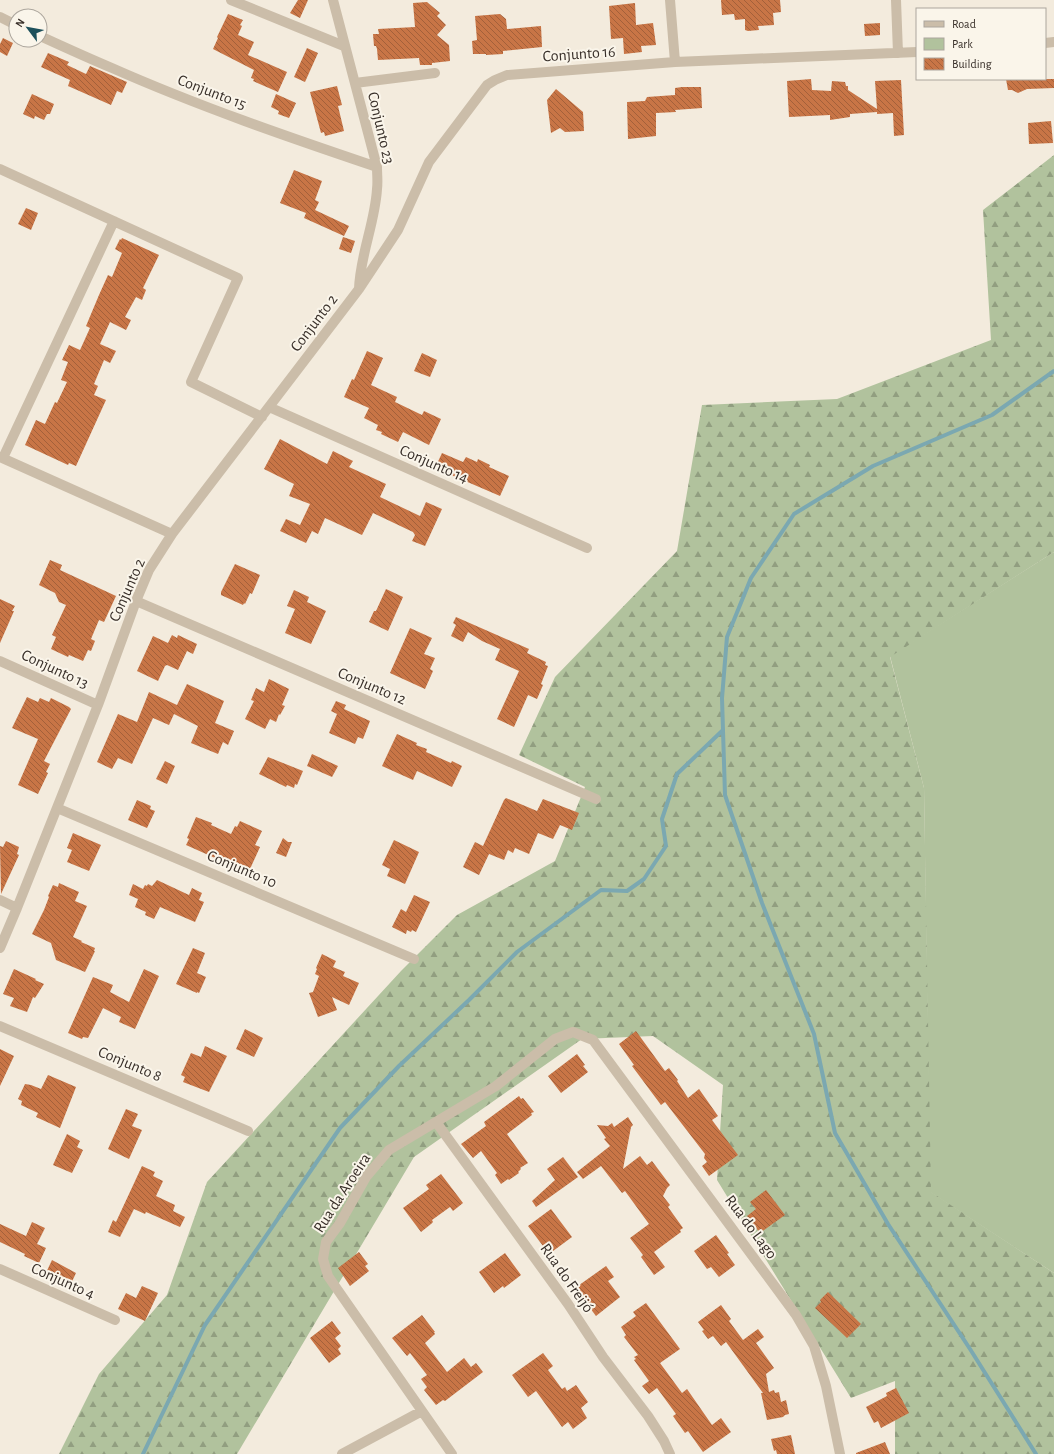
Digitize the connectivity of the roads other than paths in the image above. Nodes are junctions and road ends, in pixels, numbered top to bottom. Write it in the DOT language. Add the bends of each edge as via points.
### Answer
graph roads {
  1 [pos="231,0"];
  2 [pos="333,0"];
  3 [pos="670,0"];
  4 [pos="896,0"];
  5 [pos="48,40"];
  6 [pos="344,46"];
  7 [pos="916,52"];
  8 [pos="898,53"];
  9 [pos="674,62"];
  10 [pos="435,73"];
  11 [pos="355,82"];
  12 [pos="377,168"];
  13 [pos="0,169"];
  14 [pos="114,221"];
  15 [pos="359,289"];
  16 [pos="269,408"];
  17 [pos="262,417"];
  18 [pos="2,457"];
  19 [pos="172,534"];
  20 [pos="587,548"];
  21 [pos="136,601"];
  22 [pos="0,661"];
  23 [pos="98,705"];
  24 [pos="596,799"];
  25 [pos="57,808"];
  26 [pos="0,900"];
  27 [pos="17,908"];
  28 [pos="0,948"];
  29 [pos="414,959"];
  30 [pos="0,1026"];
  31 [pos="593,1040"];
  32 [pos="436,1122"];
  33 [pos="248,1131"];
  34 [pos="0,1269"];
  35 [pos="115,1320"];
  36 [pos="422,1411"];
  37 [pos="342,1454"];
  38 [pos="452,1454"];
  39 [pos="670,1454"];
  40 [pos="840,1454"];
  1 -- 6 [label="street"];
  2 -- 6 [label="street, Conjunto 23"];
  3 -- 9 [label="street"];
  4 -- 8 [label="street"];
  5 -- 12 [label="street, Conjunto 15" via="203,106"];
  6 -- 11 [label="street, Conjunto 23"];
  7 -- 8 [label="street, Conjunto 16"];
  8 -- 9 [label="street, Conjunto 16"];
  9 -- 15 [label="street, Conjunto 16" via="507,75 487,85 429,162 398,230"];
  10 -- 11 [label="street"];
  11 -- 12 [label="street, Conjunto 23"];
  12 -- 15 [label="street, Conjunto 23" via="377,190 363,254"];
  13 -- 14 [label="street"];
  14 -- 17 [label="street" via="238,278 191,382"];
  14 -- 18 [label="street"];
  15 -- 16 [label="street, Conjunto 2"];
  16 -- 17 [label="street, Conjunto 2"];
  16 -- 20 [label="street, Conjunto 14"];
  17 -- 19 [label="street, Conjunto 2"];
  18 -- 19 [label="street"];
  19 -- 21 [label="street, Conjunto 2" via="150,570"];
  21 -- 23 [label="street, Conjunto 2"];
  21 -- 24 [label="street, Conjunto 12"];
  22 -- 23 [label="street, Conjunto 13"];
  23 -- 25 [label="street, Conjunto 2"];
  25 -- 27 [label="street, Conjunto 2"];
  25 -- 29 [label="street, Conjunto 10"];
  26 -- 27 [label="street"];
  27 -- 28 [label="street, Conjunto 2"];
  30 -- 33 [label="street, Conjunto 8"];
  31 -- 32 [label="street, Rua da Aroeira" via="573,1032 555,1039 496,1086"];
  31 -- 40 [label="street, Rua do Lago" via="796,1314 814,1346 826,1386"];
  32 -- 36 [label="street, Rua da Aroeira" via="389,1150 366,1177 326,1242 323,1259 328,1276"];
  32 -- 39 [label="street, Rua do Freijó" via="648,1416"];
  34 -- 35 [label="street, Conjunto 4"];
  36 -- 37 [label="street"];
  36 -- 38 [label="street, Rua da Aroeira"];
}
